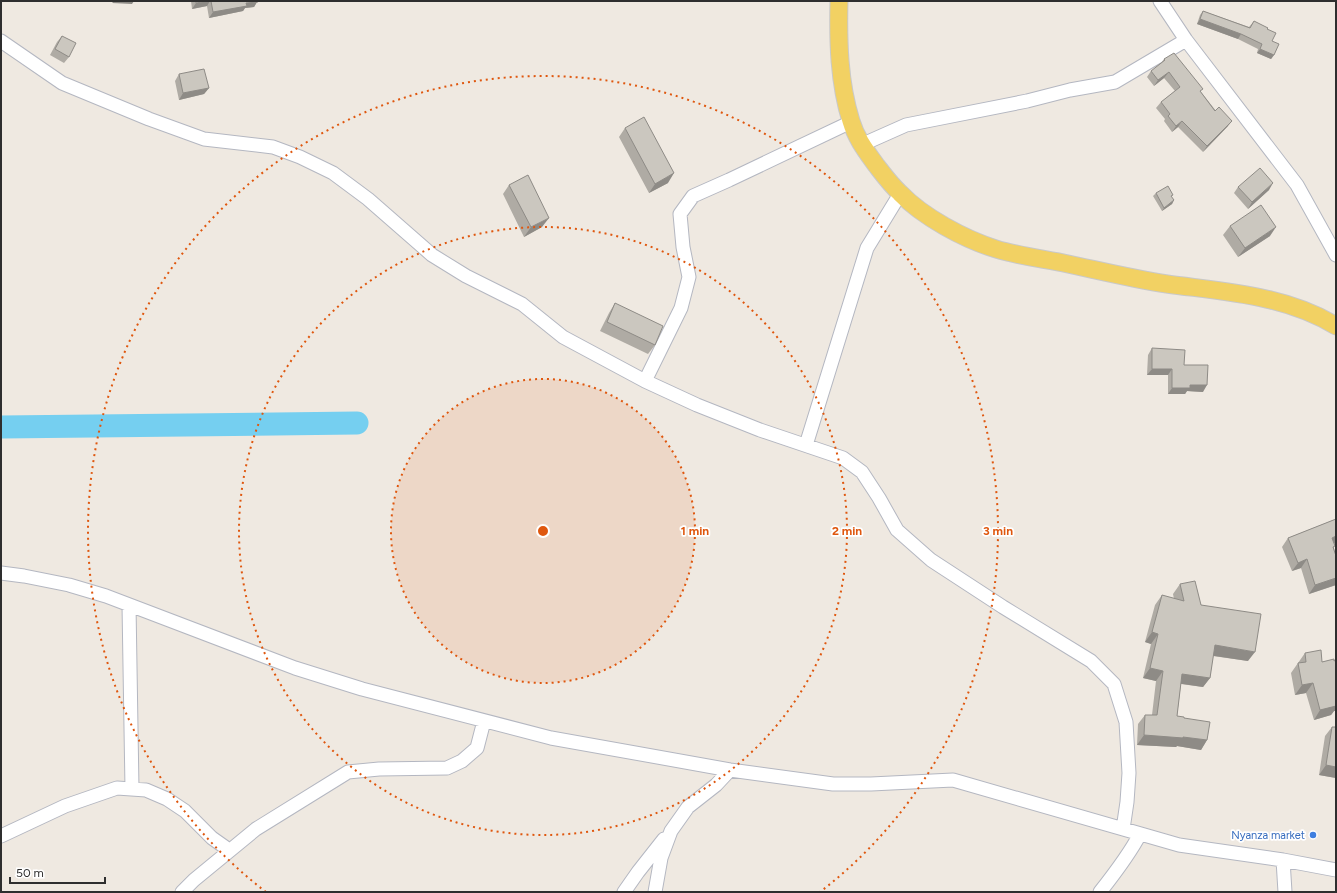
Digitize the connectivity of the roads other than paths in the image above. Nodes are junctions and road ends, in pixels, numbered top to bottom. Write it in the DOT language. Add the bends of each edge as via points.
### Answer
graph roads {
  1 [pos="839,1"];
  2 [pos="1160,1"];
  3 [pos="1186,40"];
  4 [pos="1,41"];
  5 [pos="851,122"];
  6 [pos="861,145"];
  7 [pos="900,194"];
  8 [pos="1336,255"];
  9 [pos="1336,326"];
  10 [pos="645,381"];
  11 [pos="806,445"];
  12 [pos="1,573"];
  13 [pos="129,605"];
  14 [pos="484,721"];
  15 [pos="730,770"];
  16 [pos="132,789"];
  17 [pos="1123,829"];
  18 [pos="671,831"];
  19 [pos="1140,834"];
  20 [pos="1,836"];
  21 [pos="229,850"];
  22 [pos="1283,860"];
  23 [pos="1336,870"];
  24 [pos="184,891"];
  25 [pos="624,892"];
  26 [pos="655,892"];
  27 [pos="1100,892"];
  28 [pos="1285,892"];
  1 -- 5 [label="main road" via="843,90"];
  2 -- 3 [label="street"];
  3 -- 6 [label="street" via="1115,82 906,125"];
  3 -- 8 [label="street" via="1297,184"];
  4 -- 10 [label="street" via="62,83 149,119 204,139 273,146 333,173 368,199 432,255 466,276 522,304 563,337"];
  5 -- 6 [label="main road"];
  5 -- 10 [label="street" via="693,196 680,214 689,277 681,308"];
  6 -- 7 [label="main road"];
  7 -- 9 [label="main road" via="941,224 995,248 1144,280 1219,289 1280,302"];
  7 -- 11 [label="street" via="867,248"];
  10 -- 11 [label="street" via="697,405"];
  11 -- 17 [label="street" via="843,458 862,472 897,530 931,560 1091,661 1114,684 1126,722 1128,802"];
  12 -- 13 [label="street" via="69,585"];
  13 -- 14 [label="street" via="295,668 362,689"];
  13 -- 16 [label="street"];
  14 -- 15 [label="street" via="551,738"];
  14 -- 21 [label="street" via="477,748 462,761 447,768 348,772 256,829"];
  15 -- 17 [label="street" via="834,784 953,780"];
  15 -- 18 [label="street" via="716,785 688,807"];
  16 -- 20 [label="street" via="117,788 95,795"];
  16 -- 21 [label="street" via="146,790 167,798"];
  17 -- 19 [label="street"];
  18 -- 25 [label="street"];
  18 -- 26 [label="street" via="661,858"];
  19 -- 22 [label="street" via="1179,845"];
  19 -- 27 [label="street" via="1120,868"];
  21 -- 24 [label="street"];
  22 -- 23 [label="street"];
  22 -- 28 [label="street"];
}
